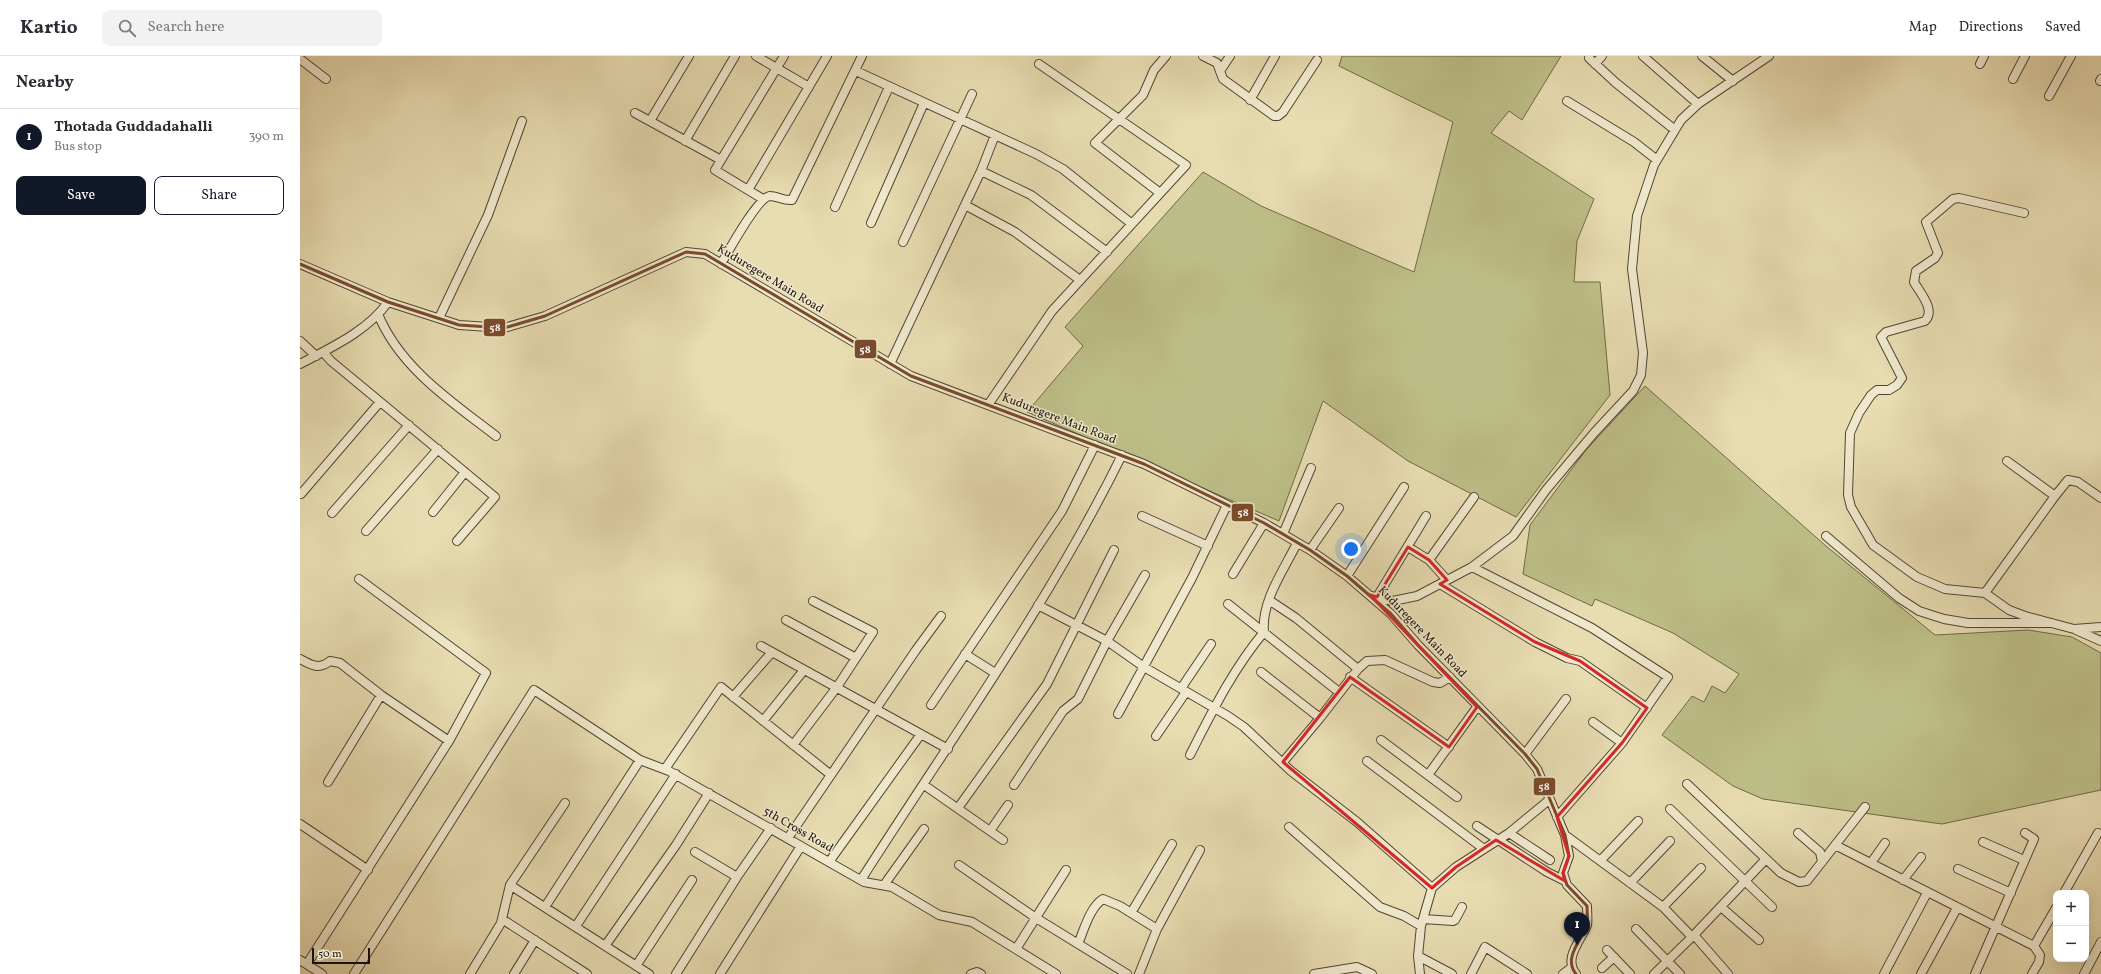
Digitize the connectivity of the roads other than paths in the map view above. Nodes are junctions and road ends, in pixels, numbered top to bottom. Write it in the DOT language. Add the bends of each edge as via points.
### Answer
graph roads {
  1 [pos="689,56"];
  2 [pos="735,56"];
  3 [pos="756,56"];
  4 [pos="784,56"];
  5 [pos="827,56"];
  6 [pos="862,56"];
  7 [pos="1166,56"];
  8 [pos="1203,56"];
  9 [pos="1230,56"];
  10 [pos="1275,56"];
  11 [pos="1602,56"];
  12 [pos="1644,56"];
  13 [pos="1702,56"];
  14 [pos="1769,56"];
  15 [pos="1984,56"];
  16 [pos="2025,56"];
  17 [pos="2071,56"];
  18 [pos="300,59"];
  19 [pos="1317,60"];
  20 [pos="1039,64"];
  21 [pos="1980,64"];
  22 [pos="776,68"];
  23 [pos="856,70"];
  24 [pos="1220,71"];
  25 [pos="326,79"];
  26 [pos="2013,79"];
  27 [pos="1733,81"];
  28 [pos="809,87"];
  29 [pos="889,87"];
  30 [pos="972,94"];
  31 [pos="2049,96"];
  32 [pos="1250,100"];
  33 [pos="1566,101"];
  34 [pos="924,103"];
  35 [pos="1698,104"];
  36 [pos="635,113"];
  37 [pos="960,119"];
  38 [pos="1120,120"];
  39 [pos="522,121"];
  40 [pos="650,121"];
  41 [pos="1676,130"];
  42 [pos="995,135"];
  43 [pos="685,140"];
  44 [pos="721,160"];
  45 [pos="1657,160"];
  46 [pos="981,171"];
  47 [pos="748,190"];
  48 [pos="1160,193"];
  49 [pos="763,199"];
  50 [pos="965,205"];
  51 [pos="835,207"];
  52 [pos="2024,213"];
  53 [pos="870,223"];
  54 [pos="1132,224"];
  55 [pos="903,242"];
  56 [pos="1107,252"];
  57 [pos="300,264"];
  58 [pos="721,264"];
  59 [pos="1080,280"];
  60 [pos="388,302"];
  61 [pos="378,314"];
  62 [pos="439,318"];
  63 [pos="300,341"];
  64 [pos="320,354"];
  65 [pos="300,364"];
  66 [pos="890,364"];
  67 [pos="380,402"];
  68 [pos="988,404"];
  69 [pos="409,425"];
  70 [pos="496,436"];
  71 [pos="1095,445"];
  72 [pos="438,449"];
  73 [pos="1122,455"];
  74 [pos="2007,461"];
  75 [pos="1311,468"];
  76 [pos="465,472"];
  77 [pos="1404,487"];
  78 [pos="301,494"];
  79 [pos="2055,496"];
  80 [pos="1474,497"];
  81 [pos="2101,498"];
  82 [pos="1227,504"];
  83 [pos="1340,508"];
  84 [pos="433,512"];
  85 [pos="332,513"];
  86 [pos="1142,516"];
  87 [pos="1426,516"];
  88 [pos="1264,523"];
  89 [pos="366,531"];
  90 [pos="1283,534"];
  91 [pos="1826,536"];
  92 [pos="457,541"];
  93 [pos="1297,543"];
  94 [pos="1208,546"];
  95 [pos="1408,547"];
  96 [pos="1114,550"];
  97 [pos="1310,550"];
  98 [pos="1429,560"];
  99 [pos="1472,567"];
  100 [pos="1233,574"];
  101 [pos="1146,575"];
  102 [pos="1347,576"];
  103 [pos="359,579"];
  104 [pos="1444,582"];
  105 [pos="1985,593"];
  106 [pos="1374,596"];
  107 [pos="813,600"];
  108 [pos="1268,600"];
  109 [pos="1038,604"];
  110 [pos="1228,604"];
  111 [pos="941,616"];
  112 [pos="786,620"];
  113 [pos="2052,623"];
  114 [pos="1075,626"];
  115 [pos="2101,627"];
  116 [pos="2074,629"];
  117 [pos="1264,632"];
  118 [pos="1106,641"];
  119 [pos="2101,641"];
  120 [pos="1212,644"];
  121 [pos="761,646"];
  122 [pos="772,652"];
  123 [pos="965,654"];
  124 [pos="856,658"];
  125 [pos="300,659"];
  126 [pos="1144,666"];
  127 [pos="1358,669"];
  128 [pos="804,670"];
  129 [pos="1261,672"];
  130 [pos="995,673"];
  131 [pos="1450,676"];
  132 [pos="1350,677"];
  133 [pos="837,687"];
  134 [pos="1184,690"];
  135 [pos="1339,692"];
  136 [pos="381,695"];
  137 [pos="733,697"];
  138 [pos="1566,699"];
  139 [pos="932,705"];
  140 [pos="1215,707"];
  141 [pos="1477,707"];
  142 [pos="1647,708"];
  143 [pos="876,709"];
  144 [pos="1118,714"];
  145 [pos="1320,718"];
  146 [pos="763,721"];
  147 [pos="1594,722"];
  148 [pos="921,734"];
  149 [pos="1156,736"];
  150 [pos="1381,740"];
  151 [pos="449,741"];
  152 [pos="1622,743"];
  153 [pos="793,745"];
  154 [pos="1449,747"];
  155 [pos="948,749"];
  156 [pos="1525,754"];
  157 [pos="1190,755"];
  158 [pos="640,760"];
  159 [pos="1367,760"];
  160 [pos="1283,762"];
  161 [pos="666,769"];
  162 [pos="676,774"];
  163 [pos="1428,775"];
  164 [pos="831,776"];
  165 [pos="328,782"];
  166 [pos="1687,784"];
  167 [pos="924,785"];
  168 [pos="1014,785"];
  169 [pos="708,793"];
  170 [pos="1456,797"];
  171 [pos="1549,800"];
  172 [pos="565,803"];
  173 [pos="1008,805"];
  174 [pos="1865,807"];
  175 [pos="958,808"];
  176 [pos="1670,809"];
  177 [pos="1557,817"];
  178 [pos="1638,821"];
  179 [pos="300,824"];
  180 [pos="1477,826"];
  181 [pos="1289,827"];
  182 [pos="771,828"];
  183 [pos="924,829"];
  184 [pos="990,831"];
  185 [pos="1509,832"];
  186 [pos="1798,833"];
  187 [pos="2025,833"];
  188 [pos="2098,833"];
  189 [pos="1565,834"];
  190 [pos="788,838"];
  191 [pos="1003,840"];
  192 [pos="1496,840"];
  193 [pos="1670,841"];
  194 [pos="1983,842"];
  195 [pos="1885,843"];
  196 [pos="1172,844"];
  197 [pos="1835,845"];
  198 [pos="801,846"];
  199 [pos="1484,849"];
  200 [pos="1200,850"];
  201 [pos="695,852"];
  202 [pos="1921,857"];
  203 [pos="1766,859"];
  204 [pos="1550,860"];
  205 [pos="1600,860"];
  206 [pos="2024,860"];
  207 [pos="829,862"];
  208 [pos="1822,862"];
  209 [pos="1871,863"];
  210 [pos="959,865"];
  211 [pos="1702,868"];
  212 [pos="1958,869"];
  213 [pos="368,870"];
  214 [pos="1066,870"];
  215 [pos="737,877"];
  216 [pos="692,880"];
  217 [pos="861,880"];
  218 [pos="1903,880"];
  219 [pos="1566,881"];
  220 [pos="1745,881"];
  221 [pos="1630,883"];
  222 [pos="510,885"];
  223 [pos="884,885"];
  224 [pos="1432,888"];
  225 [pos="2066,890"];
  226 [pos="1927,893"];
  227 [pos="2011,893"];
  228 [pos="545,907"];
  229 [pos="1462,907"];
  230 [pos="1663,907"];
  231 [pos="1721,907"];
  232 [pos="1772,907"];
  233 [pos="1957,908"];
  234 [pos="1131,913"];
  235 [pos="2053,913"];
  236 [pos="1036,918"];
  237 [pos="502,919"];
  238 [pos="1422,923"];
  239 [pos="576,926"];
  240 [pos="1157,928"];
  241 [pos="1996,928"];
  242 [pos="1636,929"];
  243 [pos="1693,936"];
  244 [pos="535,940"];
  245 [pos="1759,940"];
  246 [pos="2101,942"];
  247 [pos="1078,944"];
  248 [pos="605,946"];
  249 [pos="2034,946"];
  250 [pos="1016,949"];
  251 [pos="1606,950"];
  252 [pos="1418,956"];
  253 [pos="1614,957"];
  254 [pos="1667,961"];
  255 [pos="303,962"];
  256 [pos="636,966"];
  257 [pos="1602,968"];
  258 [pos="1574,971"];
  259 [pos="322,974"];
  260 [pos="354,974"];
  261 [pos="470,974"];
  262 [pos="514,974"];
  263 [pos="587,974"];
  264 [pos="649,974"];
  265 [pos="676,974"];
  266 [pos="720,974"];
  267 [pos="971,974"];
  268 [pos="981,974"];
  269 [pos="1056,974"];
  270 [pos="1127,974"];
  271 [pos="1139,974"];
  272 [pos="1314,974"];
  273 [pos="1372,974"];
  274 [pos="1420,974"];
  275 [pos="1452,974"];
  276 [pos="1471,974"];
  277 [pos="1527,974"];
  278 [pos="1563,974"];
  279 [pos="1630,974"];
  280 [pos="1654,974"];
  281 [pos="1680,974"];
  282 [pos="1728,974"];
  283 [pos="1884,974"];
  284 [pos="1921,974"];
  285 [pos="1975,974"];
  286 [pos="2032,974"];
  287 [pos="2084,974"];
  1 -- 40 [label="street"];
  2 -- 43 [label="street"];
  3 -- 22 [label="street"];
  4 -- 22 [label="street"];
  5 -- 28 [label="street"];
  6 -- 23 [label="street"];
  7 -- 38 [label="street" via="1154,70 1143,95"];
  8 -- 24 [label="street" via="1217,63"];
  9 -- 24 [label="street"];
  10 -- 32 [label="street"];
  11 -- 41 [label="street" via="1592,61"];
  12 -- 35 [label="street"];
  13 -- 27 [label="street"];
  14 -- 27 [label="street"];
  15 -- 21 [label="street"];
  16 -- 26 [label="street"];
  17 -- 31 [label="street"];
  18 -- 25 [label="street"];
  19 -- 32 [label="street" via="1280,115 1274,116"];
  20 -- 38 [label="street"];
  22 -- 28 [label="street"];
  22 -- 44 [label="street"];
  23 -- 29 [label="street"];
  23 -- 49 [label="street" via="792,200 771,196"];
  24 -- 32 [label="street" via="1223,79"];
  27 -- 35 [label="street"];
  28 -- 47 [label="street"];
  29 -- 34 [label="street"];
  29 -- 51 [label="street"];
  30 -- 37 [label="street"];
  33 -- 45 [label="street" via="1634,142"];
  34 -- 37 [label="street"];
  34 -- 53 [label="street"];
  35 -- 41 [label="street"];
  36 -- 40 [label="street"];
  37 -- 42 [label="street"];
  37 -- 55 [label="street"];
  38 -- 48 [label="street" via="1095,143"];
  38 -- 48 [label="street" via="1186,164"];
  39 -- 62 [label="street" via="488,215"];
  40 -- 43 [label="street"];
  41 -- 45 [label="street"];
  42 -- 46 [label="street"];
  42 -- 54 [label="street" via="1063,169"];
  43 -- 44 [label="street"];
  44 -- 47 [label="street" via="715,170"];
  45 -- 99 [label="street" via="1637,216 1632,269 1643,353 1642,375 1633,391 1546,490 1513,536"];
  46 -- 50 [label="street"];
  46 -- 56 [label="street" via="1031,194"];
  47 -- 49 [label="street"];
  48 -- 54 [label="street"];
  49 -- 58 [label="street"];
  50 -- 59 [label="street" via="1015,232"];
  50 -- 66 [label="street"];
  52 -- 105 [label="street" via="1953,198 1926,222 1938,252 1935,258 1916,271 1914,282 1930,311 1929,317 1925,321 1886,332 1881,338 1902,378 1889,390 1877,390 1871,395 1859,412 1850,433 1848,495 1851,507 1873,545 1917,577 1945,589"];
  54 -- 56 [label="street"];
  56 -- 59 [label="street"];
  57 -- 60 [label="street, Kuduregere Main Road"];
  58 -- 62 [label="street, Kuduregere Main Road" via="705,254 686,252 545,316 504,328 458,325"];
  58 -- 66 [label="street, Kuduregere Main Road"];
  59 -- 68 [label="street" via="1052,311"];
  60 -- 61 [label="street"];
  60 -- 62 [label="street, Kuduregere Main Road"];
  61 -- 64 [label="street"];
  61 -- 70 [label="street" via="384,331 410,365 455,405"];
  63 -- 64 [label="street"];
  64 -- 65 [label="street"];
  64 -- 67 [label="street"];
  66 -- 68 [label="street, Kuduregere Main Road" via="911,376"];
  67 -- 69 [label="street"];
  67 -- 78 [label="street"];
  68 -- 71 [label="street, Kuduregere Main Road"];
  69 -- 72 [label="street"];
  69 -- 85 [label="street"];
  71 -- 73 [label="street, Kuduregere Main Road"];
  71 -- 123 [label="street" via="1062,511"];
  72 -- 76 [label="street"];
  72 -- 89 [label="street"];
  73 -- 82 [label="street, Kuduregere Main Road"];
  73 -- 109 [label="street" via="1092,517"];
  74 -- 79 [label="street"];
  75 -- 90 [label="street"];
  76 -- 84 [label="street"];
  76 -- 92 [label="street" via="495,496"];
  77 -- 102 [label="street"];
  79 -- 81 [label="street" via="2068,480 2078,482"];
  79 -- 105 [label="street"];
  80 -- 98 [label="street"];
  82 -- 88 [label="street, Kuduregere Main Road"];
  82 -- 94 [label="street"];
  83 -- 97 [label="street"];
  86 -- 94 [label="street"];
  87 -- 95 [label="street"];
  88 -- 90 [label="street, Kuduregere Main Road"];
  88 -- 100 [label="street"];
  90 -- 93 [label="street, Kuduregere Main Road"];
  91 -- 113 [label="street" via="1918,611 1968,623"];
  93 -- 97 [label="street, Kuduregere Main Road"];
  93 -- 108 [label="street"];
  94 -- 126 [label="street"];
  95 -- 98 [label="street"];
  95 -- 106 [label="street"];
  96 -- 114 [label="street"];
  97 -- 102 [label="street, Kuduregere Main Road"];
  98 -- 104 [label="street"];
  99 -- 104 [label="street"];
  99 -- 142 [label="street" via="1592,628 1668,677"];
  101 -- 118 [label="street"];
  102 -- 106 [label="street, Kuduregere Main Road"];
  103 -- 151 [label="street" via="486,673"];
  104 -- 106 [label="street" via="1417,596 1393,601"];
  104 -- 142 [label="street" via="1535,642 1567,658 1580,661"];
  105 -- 113 [label="street" via="2009,610"];
  106 -- 131 [label="street, Kuduregere Main Road"];
  107 -- 124 [label="street" via="873,632"];
  108 -- 117 [label="street" via="1263,621"];
  108 -- 127 [label="street" via="1296,618"];
  109 -- 114 [label="street"];
  109 -- 130 [label="street"];
  110 -- 117 [label="street"];
  111 -- 143 [label="street"];
  112 -- 124 [label="street"];
  113 -- 116 [label="street"];
  114 -- 118 [label="street"];
  114 -- 175 [label="street" via="1046,684"];
  115 -- 116 [label="street"];
  116 -- 119 [label="street"];
  117 -- 135 [label="street"];
  117 -- 140 [label="street" via="1245,654"];
  118 -- 126 [label="street"];
  118 -- 168 [label="street" via="1078,699 1063,711"];
  120 -- 134 [label="street"];
  121 -- 122 [label="street"];
  122 -- 128 [label="street"];
  122 -- 137 [label="street"];
  123 -- 130 [label="street"];
  123 -- 139 [label="street"];
  124 -- 133 [label="street"];
  125 -- 136 [label="street" via="314,666 325,665 330,661 340,663"];
  126 -- 134 [label="street"];
  126 -- 144 [label="street"];
  127 -- 131 [label="street" via="1367,661 1385,660 1433,682 1440,683"];
  127 -- 132 [label="street"];
  128 -- 133 [label="street"];
  128 -- 146 [label="street"];
  129 -- 145 [label="street"];
  130 -- 155 [label="street"];
  131 -- 141 [label="street, Kuduregere Main Road"];
  132 -- 135 [label="street"];
  132 -- 154 [label="street"];
  133 -- 143 [label="street"];
  133 -- 153 [label="street"];
  134 -- 140 [label="street"];
  134 -- 149 [label="street"];
  135 -- 145 [label="street"];
  136 -- 151 [label="street"];
  136 -- 165 [label="street"];
  137 -- 146 [label="street"];
  137 -- 161 [label="street" via="721,687"];
  138 -- 156 [label="street"];
  140 -- 157 [label="street"];
  140 -- 160 [label="street" via="1244,727"];
  141 -- 154 [label="street"];
  141 -- 156 [label="street, Kuduregere Main Road"];
  142 -- 152 [label="street"];
  143 -- 148 [label="street"];
  143 -- 164 [label="street"];
  145 -- 160 [label="street"];
  146 -- 153 [label="street"];
  147 -- 152 [label="street"];
  148 -- 155 [label="street"];
  148 -- 207 [label="street"];
  150 -- 163 [label="street"];
  151 -- 213 [label="street"];
  152 -- 177 [label="street"];
  153 -- 164 [label="street"];
  154 -- 163 [label="street"];
  155 -- 167 [label="street"];
  156 -- 171 [label="street, Kuduregere Main Road" via="1537,769"];
  158 -- 161 [label="street, 5th Cross Road"];
  158 -- 228 [label="street"];
  158 -- 260 [label="street, 5th Cross Road" via="534,690"];
  159 -- 199 [label="street"];
  160 -- 224 [label="street"];
  161 -- 162 [label="street, 5th Cross Road"];
  162 -- 169 [label="street, 5th Cross Road"];
  162 -- 239 [label="street"];
  163 -- 170 [label="street"];
  164 -- 190 [label="street"];
  166 -- 203 [label="street"];
  167 -- 175 [label="street"];
  167 -- 217 [label="street"];
  169 -- 182 [label="street, 5th Cross Road"];
  169 -- 248 [label="street" via="676,845"];
  171 -- 177 [label="street, Kuduregere Main Road"];
  171 -- 185 [label="street"];
  172 -- 222 [label="street"];
  173 -- 184 [label="street"];
  174 -- 197 [label="street"];
  175 -- 184 [label="street"];
  176 -- 220 [label="street"];
  177 -- 189 [label="street, Kuduregere Main Road"];
  178 -- 205 [label="street"];
  179 -- 213 [label="street"];
  180 -- 192 [label="street"];
  181 -- 238 [label="street" via="1380,907"];
  182 -- 190 [label="street, 5th Cross Road"];
  182 -- 215 [label="street"];
  183 -- 223 [label="street"];
  184 -- 191 [label="street"];
  185 -- 192 [label="street"];
  185 -- 204 [label="street"];
  186 -- 208 [label="street" via="1820,852"];
  187 -- 206 [label="street" via="2034,839"];
  188 -- 225 [label="street"];
  189 -- 205 [label="street"];
  189 -- 219 [label="street, Kuduregere Main Road" via="1569,856 1563,873"];
  190 -- 198 [label="street, 5th Cross Road"];
  192 -- 199 [label="street"];
  192 -- 219 [label="street"];
  193 -- 221 [label="street"];
  194 -- 206 [label="street"];
  195 -- 209 [label="street"];
  196 -- 234 [label="street"];
  197 -- 208 [label="street"];
  197 -- 209 [label="street"];
  198 -- 207 [label="street, 5th Cross Road"];
  198 -- 266 [label="street"];
  199 -- 224 [label="street" via="1456,867"];
  200 -- 240 [label="street"];
  201 -- 215 [label="street"];
  202 -- 218 [label="street"];
  203 -- 208 [label="street" via="1781,873 1799,882 1807,881"];
  203 -- 220 [label="street"];
  205 -- 221 [label="street"];
  206 -- 227 [label="street"];
  207 -- 217 [label="street, 5th Cross Road"];
  209 -- 218 [label="street"];
  210 -- 236 [label="street"];
  211 -- 230 [label="street"];
  212 -- 227 [label="street"];
  213 -- 255 [label="street"];
  214 -- 236 [label="street"];
  215 -- 265 [label="street"];
  216 -- 256 [label="street"];
  217 -- 223 [label="street, 5th Cross Road"];
  218 -- 226 [label="street"];
  219 -- 258 [label="street" via="1587,906 1587,923 1570,961"];
  220 -- 231 [label="street"];
  220 -- 232 [label="street"];
  221 -- 230 [label="street"];
  222 -- 228 [label="street"];
  222 -- 237 [label="street"];
  223 -- 250 [label="street, 5th Cross Road" via="892,887 939,915 972,922"];
  224 -- 238 [label="street"];
  226 -- 233 [label="street"];
  226 -- 283 [label="street"];
  227 -- 241 [label="street"];
  228 -- 239 [label="street"];
  229 -- 238 [label="street" via="1453,921"];
  230 -- 243 [label="street"];
  231 -- 243 [label="street"];
  231 -- 245 [label="street"];
  233 -- 241 [label="street"];
  233 -- 284 [label="street"];
  234 -- 240 [label="street"];
  234 -- 247 [label="street" via="1103,899 1093,912"];
  235 -- 249 [label="street"];
  236 -- 247 [label="street"];
  236 -- 250 [label="street"];
  237 -- 244 [label="street"];
  237 -- 261 [label="street"];
  238 -- 252 [label="street"];
  239 -- 248 [label="street"];
  240 -- 271 [label="street"];
  241 -- 249 [label="street"];
  241 -- 285 [label="street"];
  242 -- 254 [label="street"];
  243 -- 254 [label="street"];
  243 -- 282 [label="street"];
  244 -- 262 [label="street"];
  244 -- 263 [label="street"];
  246 -- 287 [label="street"];
  247 -- 270 [label="street"];
  248 -- 256 [label="street"];
  249 -- 286 [label="street" via="2040,955"];
  250 -- 269 [label="street, 5th Cross Road"];
  251 -- 253 [label="street"];
  252 -- 274 [label="street"];
  252 -- 275 [label="street"];
  253 -- 257 [label="street"];
  253 -- 279 [label="street"];
  254 -- 280 [label="street"];
  254 -- 281 [label="street"];
  255 -- 259 [label="street"];
  256 -- 264 [label="street"];
  258 -- 278 [label="street"];
  267 -- 268 [label="street"];
  272 -- 273 [label="street" via="1357,967"];
  276 -- 277 [label="street" via="1485,947"];
}
